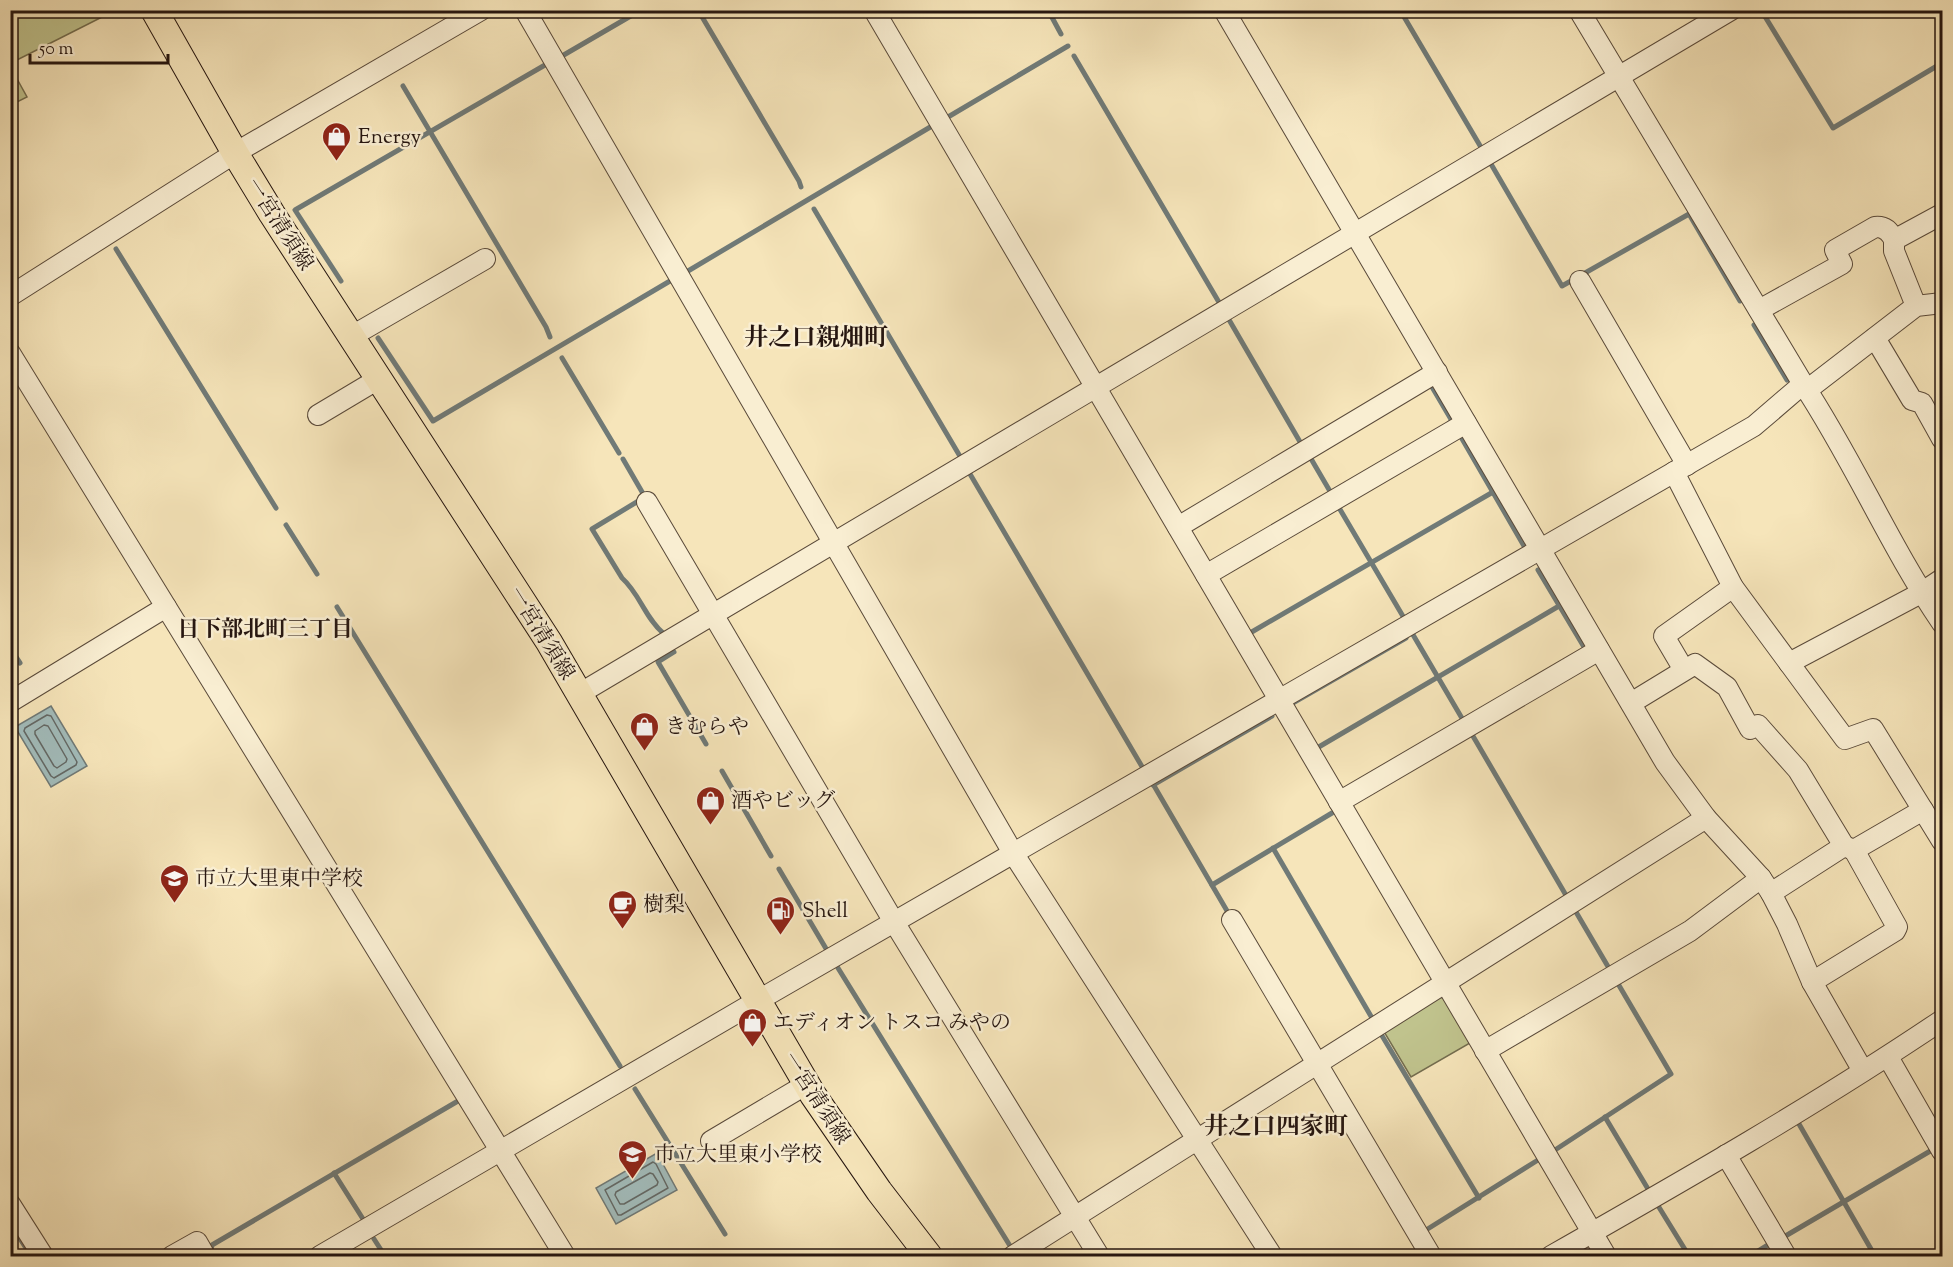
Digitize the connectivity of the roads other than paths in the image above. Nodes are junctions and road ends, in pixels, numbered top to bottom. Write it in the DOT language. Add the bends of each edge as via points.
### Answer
graph roads {
  1 [pos="154,10"];
  2 [pos="481,10"];
  3 [pos="525,10"];
  4 [pos="874,10"];
  5 [pos="1224,10"];
  6 [pos="1579,10"];
  7 [pos="1731,10"];
  8 [pos="1618,77"];
  9 [pos="235,153"];
  10 [pos="1942,214"];
  11 [pos="1355,234"];
  12 [pos="1894,240"];
  13 [pos="485,259"];
  14 [pos="1580,281"];
  15 [pos="10,296"];
  16 [pos="1942,303"];
  17 [pos="1916,306"];
  18 [pos="1759,310"];
  19 [pos="352,336"];
  20 [pos="1875,338"];
  21 [pos="10,353"];
  22 [pos="1437,372"];
  23 [pos="380,378"];
  24 [pos="1805,387"];
  25 [pos="1096,388"];
  26 [pos="318,416"];
  27 [pos="1466,423"];
  28 [pos="1942,439"];
  29 [pos="1680,468"];
  30 [pos="646,502"];
  31 [pos="1178,527"];
  32 [pos="833,543"];
  33 [pos="1541,550"];
  34 [pos="1206,575"];
  35 [pos="1942,579"];
  36 [pos="1733,587"];
  37 [pos="1921,592"];
  38 [pos="166,607"];
  39 [pos="713,614"];
  40 [pos="1942,623"];
  41 [pos="1599,650"];
  42 [pos="1789,663"];
  43 [pos="1684,670"];
  44 [pos="579,694"];
  45 [pos="1280,700"];
  46 [pos="10,702"];
  47 [pos="1630,703"];
  48 [pos="1339,802"];
  49 [pos="1923,810"];
  50 [pos="1706,818"];
  51 [pos="1942,842"];
  52 [pos="1849,848"];
  53 [pos="1013,854"];
  54 [pos="1766,886"];
  55 [pos="1232,920"];
  56 [pos="894,922"];
  57 [pos="1812,982"];
  58 [pos="1445,983"];
  59 [pos="757,1001"];
  60 [pos="1942,1020"];
  61 [pos="1485,1052"];
  62 [pos="1888,1057"];
  63 [pos="1318,1064"];
  64 [pos="1863,1071"];
  65 [pos="807,1084"];
  66 [pos="1197,1140"];
  67 [pos="711,1141"];
  68 [pos="500,1151"];
  69 [pos="1942,1152"];
  70 [pos="1726,1155"];
  71 [pos="10,1204"];
  72 [pos="1076,1217"];
  73 [pos="1592,1233"];
  74 [pos="326,1255"];
  75 [pos="43,1257"];
  76 [pos="172,1257"];
  77 [pos="205,1257"];
  78 [pos="565,1257"];
  79 [pos="929,1257"];
  80 [pos="1013,1257"];
  81 [pos="1099,1257"];
  82 [pos="1272,1257"];
  83 [pos="1431,1257"];
  84 [pos="1551,1257"];
  85 [pos="1606,1257"];
  86 [pos="1786,1257"];
  1 -- 9 [label="main road, 一宮清須線"];
  2 -- 9 [label="street"];
  3 -- 32 [label="street"];
  4 -- 25 [label="street"];
  5 -- 11 [label="street"];
  6 -- 8 [label="street"];
  7 -- 8 [label="street"];
  8 -- 11 [label="street"];
  8 -- 18 [label="street"];
  9 -- 15 [label="street"];
  9 -- 19 [label="main road, 一宮清須線"];
  10 -- 12 [label="street"];
  11 -- 22 [label="street"];
  11 -- 25 [label="street"];
  12 -- 17 [label="street" via="1894,251"];
  12 -- 18 [label="street" via="1890,231 1875,227 1835,250 1842,264"];
  13 -- 19 [label="street"];
  14 -- 29 [label="street"];
  16 -- 17 [label="street"];
  17 -- 20 [label="street"];
  18 -- 24 [label="street"];
  19 -- 23 [label="main road, 一宮清須線"];
  20 -- 24 [label="street"];
  20 -- 28 [label="street" via="1912,400 1922,403"];
  21 -- 38 [label="street"];
  22 -- 27 [label="street"];
  22 -- 31 [label="street"];
  23 -- 26 [label="street"];
  23 -- 44 [label="main road, 一宮清須線"];
  24 -- 29 [label="street" via="1754,426"];
  24 -- 37 [label="street" via="1833,429"];
  25 -- 31 [label="street"];
  25 -- 32 [label="street"];
  27 -- 33 [label="street"];
  27 -- 34 [label="street"];
  29 -- 33 [label="street"];
  29 -- 36 [label="street"];
  30 -- 39 [label="street"];
  31 -- 34 [label="street"];
  32 -- 39 [label="street"];
  32 -- 53 [label="street"];
  33 -- 41 [label="street"];
  33 -- 45 [label="street"];
  34 -- 45 [label="street"];
  35 -- 37 [label="street"];
  36 -- 42 [label="street"];
  36 -- 43 [label="street" via="1664,636"];
  37 -- 40 [label="street"];
  37 -- 42 [label="street"];
  38 -- 46 [label="street"];
  38 -- 68 [label="street"];
  39 -- 44 [label="street"];
  39 -- 56 [label="street"];
  41 -- 47 [label="street"];
  41 -- 48 [label="street"];
  42 -- 49 [label="street" via="1845,739 1873,729"];
  43 -- 47 [label="street"];
  43 -- 52 [label="street" via="1695,664 1728,687 1750,729 1758,725 1798,770"];
  44 -- 59 [label="main road, 一宮清須線"];
  45 -- 48 [label="street"];
  45 -- 53 [label="street"];
  47 -- 50 [label="street" via="1665,762"];
  48 -- 58 [label="street"];
  49 -- 51 [label="street"];
  49 -- 52 [label="street"];
  50 -- 54 [label="street"];
  50 -- 58 [label="street"];
  52 -- 54 [label="street"];
  52 -- 57 [label="street" via="1896,931"];
  53 -- 56 [label="street"];
  53 -- 66 [label="street"];
  54 -- 57 [label="street" via="1788,924"];
  54 -- 61 [label="street"];
  55 -- 63 [label="street"];
  56 -- 59 [label="street"];
  56 -- 72 [label="street"];
  57 -- 64 [label="street"];
  58 -- 61 [label="street"];
  58 -- 63 [label="street"];
  59 -- 65 [label="main road, 一宮清須線"];
  59 -- 68 [label="street"];
  60 -- 62 [label="street"];
  61 -- 73 [label="street"];
  62 -- 64 [label="street"];
  62 -- 69 [label="street"];
  63 -- 66 [label="street"];
  63 -- 83 [label="street"];
  64 -- 70 [label="street"];
  65 -- 67 [label="street"];
  65 -- 79 [label="main road, 一宮清須線"];
  66 -- 72 [label="street"];
  66 -- 82 [label="street"];
  68 -- 74 [label="street"];
  68 -- 78 [label="street"];
  70 -- 73 [label="street"];
  70 -- 86 [label="street"];
  71 -- 75 [label="street"];
  72 -- 80 [label="street"];
  72 -- 81 [label="street"];
  73 -- 84 [label="street"];
  73 -- 85 [label="street"];
  76 -- 77 [label="street" via="196,1242"];
}
